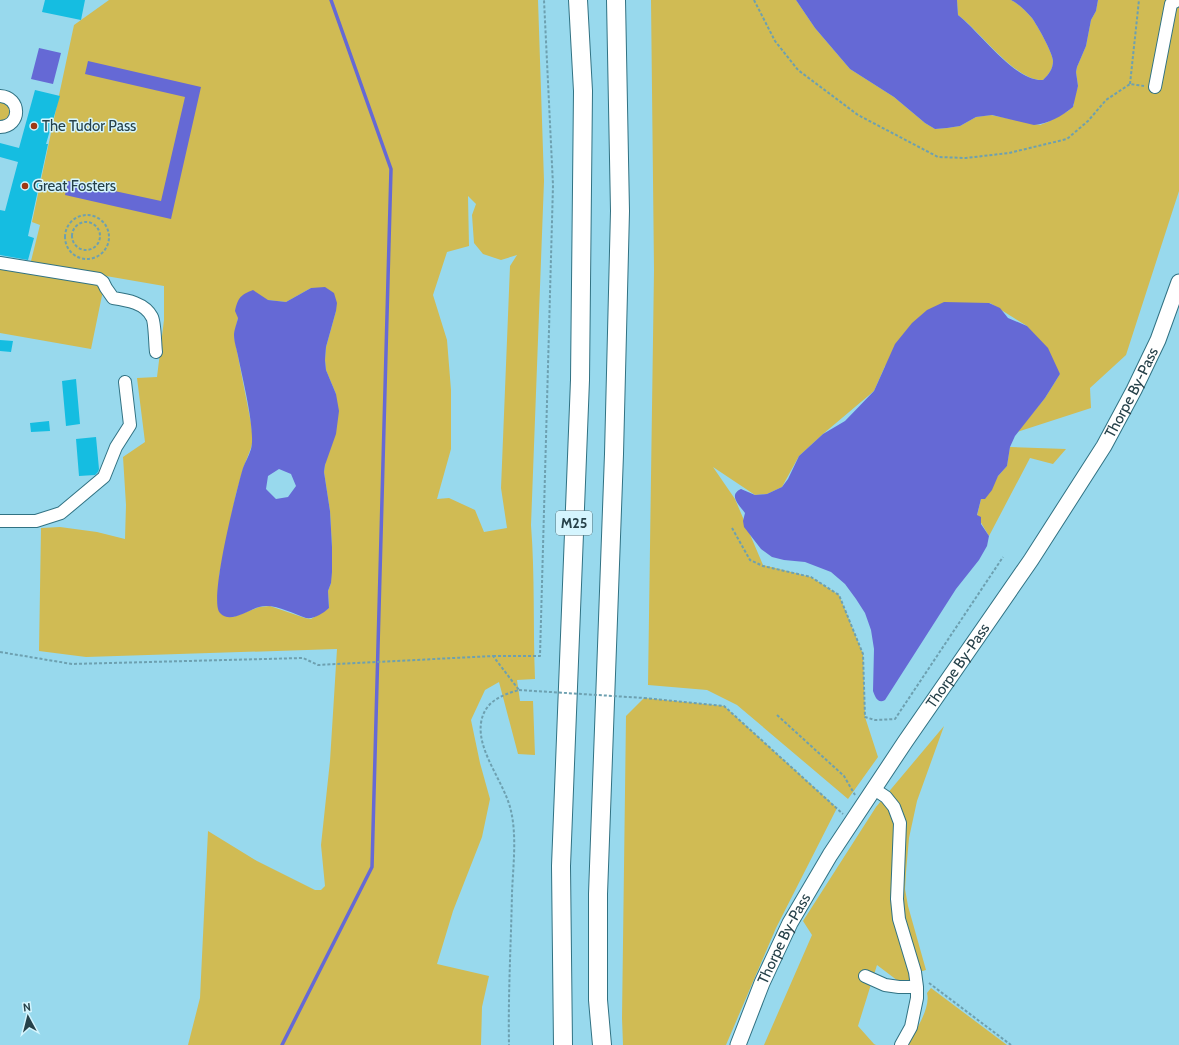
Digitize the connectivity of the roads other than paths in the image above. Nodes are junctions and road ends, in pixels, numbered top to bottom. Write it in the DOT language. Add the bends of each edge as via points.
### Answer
graph roads {
  1 [pos="578,0"];
  2 [pos="616,0"];
  3 [pos="1178,0"];
  4 [pos="1155,87"];
  5 [pos="0,96"];
  6 [pos="0,127"];
  7 [pos="0,263"];
  8 [pos="1179,285"];
  9 [pos="156,352"];
  10 [pos="125,382"];
  11 [pos="0,521"];
  12 [pos="874,789"];
  13 [pos="865,976"];
  14 [pos="917,992"];
  15 [pos="562,1045"];
  16 [pos="602,1045"];
  17 [pos="738,1045"];
  18 [pos="901,1045"];
  1 -- 15 [label="highway, M25" via="583,91 580,380 561,866"];
  2 -- 16 [label="highway, M25" via="620,219 598,894 598,1000"];
  3 -- 4 [label="street" via="1171,4"];
  5 -- 6 [label="street" via="12,101 16,112 12,122"];
  7 -- 9 [label="street" via="99,279 113,298 144,307 153,317"];
  8 -- 12 [label="main road, Thorpe By-Pass" via="1134,390 1104,446 1031,560"];
  10 -- 11 [label="street" via="130,425 116,447 104,477 61,513 36,521"];
  12 -- 14 [label="street" via="894,806 900,823 897,899 899,919 915,972"];
  12 -- 17 [label="main road, Thorpe By-Pass" via="830,855 790,923 762,983"];
  13 -- 14 [label="street" via="885,985"];
  14 -- 18 [label="street" via="911,1027"];
}
